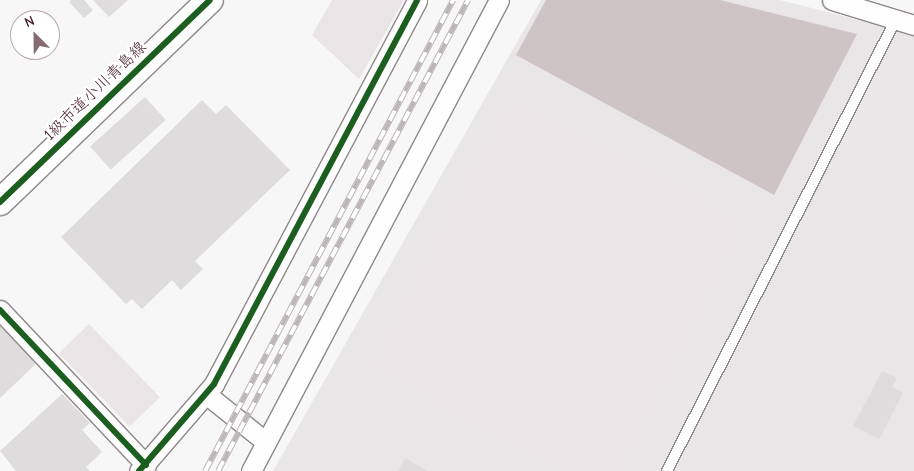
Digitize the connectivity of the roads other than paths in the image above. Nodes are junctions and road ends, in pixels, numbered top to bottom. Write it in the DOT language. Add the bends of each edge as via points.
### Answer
graph roads {
  1 [pos="210,0"];
  2 [pos="417,0"];
  3 [pos="499,0"];
  4 [pos="832,0"];
  5 [pos="896,19"];
  6 [pos="914,25"];
  7 [pos="0,202"];
  8 [pos="0,310"];
  9 [pos="206,394"];
  10 [pos="266,442"];
  11 [pos="143,468"];
  12 [pos="251,471"];
  13 [pos="667,471"];
  1 -- 7 [label="street, 1級市道小川青島線"];
  2 -- 9 [label="street"];
  3 -- 10 [label="street"];
  4 -- 5 [label="street"];
  5 -- 6 [label="street"];
  5 -- 13 [label="lane"];
  8 -- 11 [label="street"];
  9 -- 10 [label="street"];
  9 -- 11 [label="street"];
  10 -- 12 [label="street"];
}
